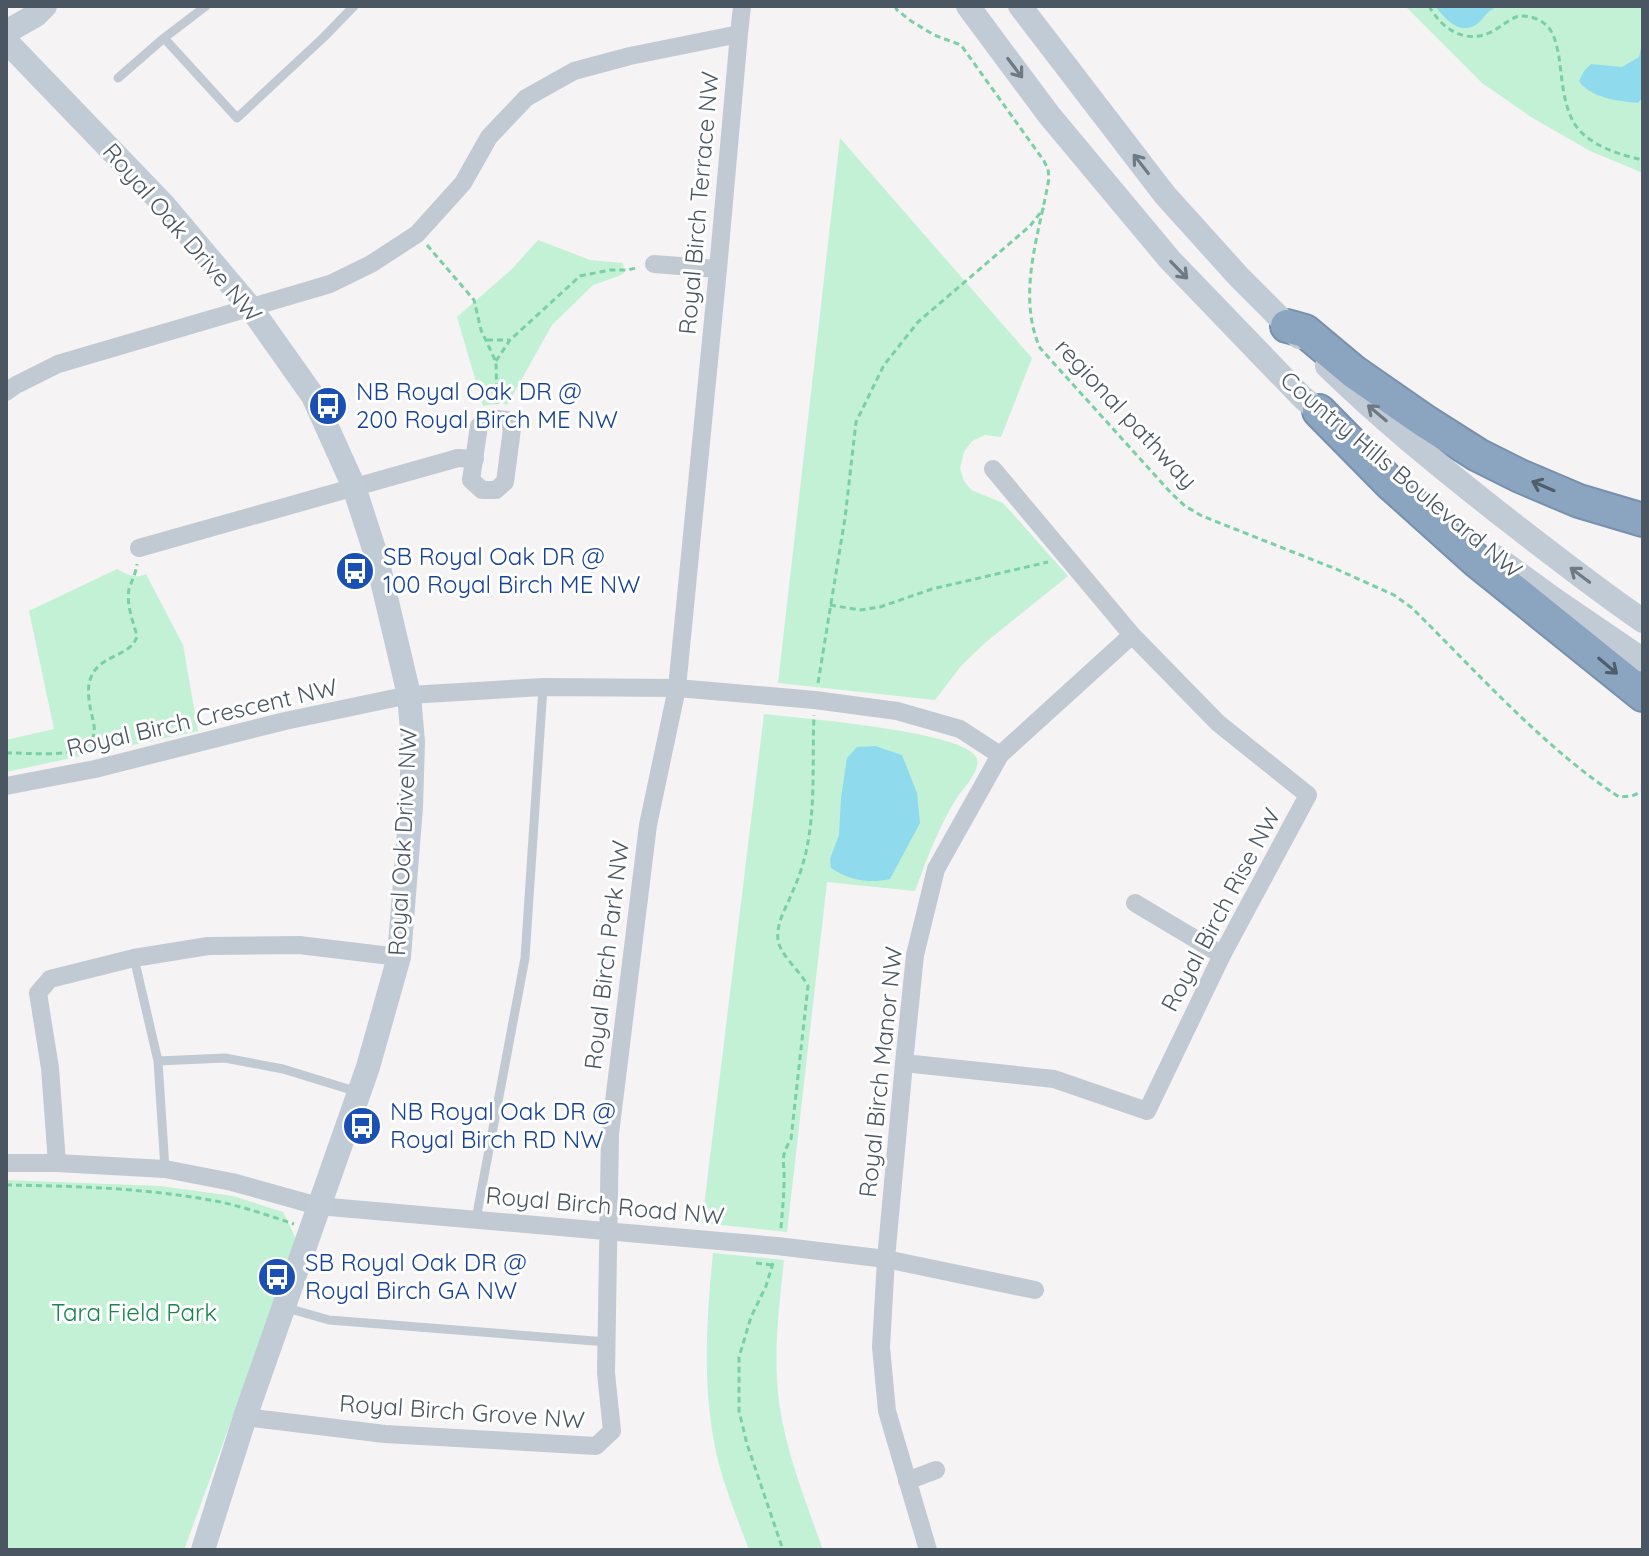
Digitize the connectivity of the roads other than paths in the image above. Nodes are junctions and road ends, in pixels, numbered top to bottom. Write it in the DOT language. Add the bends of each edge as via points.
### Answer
graph roads {
  1 [pos="21,6"];
  2 [pos="45,6"];
  3 [pos="206,6"];
  4 [pos="354,6"];
  5 [pos="742,6"];
  6 [pos="968,6"];
  7 [pos="1020,6"];
  8 [pos="6,30"];
  9 [pos="739,34"];
  10 [pos="164,38"];
  11 [pos="6,41"];
  12 [pos="118,78"];
  13 [pos="654,264"];
  14 [pos="718,269"];
  15 [pos="250,307"];
  16 [pos="1287,326"];
  17 [pos="6,392"];
  18 [pos="1319,411"];
  19 [pos="475,459"];
  20 [pos="993,469"];
  21 [pos="354,487"];
  22 [pos="1643,520"];
  23 [pos="139,548"];
  24 [pos="1643,621"];
  25 [pos="1132,635"];
  26 [pos="1643,660"];
  27 [pos="543,687"];
  28 [pos="677,688"];
  29 [pos="409,695"];
  30 [pos="1643,695"];
  31 [pos="1000,755"];
  32 [pos="6,786"];
  33 [pos="1135,903"];
  34 [pos="1222,955"];
  35 [pos="399,957"];
  36 [pos="134,958"];
  37 [pos="158,1061"];
  38 [pos="904,1063"];
  39 [pos="359,1092"];
  40 [pos="6,1163"];
  41 [pos="57,1163"];
  42 [pos="165,1169"];
  43 [pos="318,1206"];
  44 [pos="476,1219"];
  45 [pos="610,1231"];
  46 [pos="886,1259"];
  47 [pos="1035,1290"];
  48 [pos="283,1307"];
  49 [pos="607,1342"];
  50 [pos="245,1417"];
  51 [pos="936,1470"];
  52 [pos="907,1481"];
  53 [pos="203,1550"];
  54 [pos="928,1550"];
  1 -- 8 [label="main road"];
  2 -- 8 [label="main road"];
  3 -- 10 [label="lane"];
  4 -- 10 [label="lane" via="237,118"];
  5 -- 9 [label="street"];
  6 -- 18 [label="main road, Country Hills Boulevard NW, one-way" via="1049,115 1170,260"];
  16 -- 7 [label="main road, Country Hills Boulevard NW, one-way" via="1165,195"];
  9 -- 14 [label="street, Royal Birch Terrace NW"];
  9 -- 15 [label="street, Royal Birch Terrace NW" via="574,71 526,98 489,137 463,183 417,234 330,284"];
  10 -- 12 [label="lane"];
  11 -- 15 [label="main road, Royal Oak Drive NW" via="163,204"];
  13 -- 14 [label="street"];
  14 -- 28 [label="street, Royal Birch Terrace NW"];
  15 -- 17 [label="street" via="58,364"];
  15 -- 21 [label="main road, Royal Oak Drive NW" via="313,396"];
  22 -- 16 [label="highway, one-way" via="1579,501 1478,455 1354,372 1305,331"];
  24 -- 16 [label="main road, Country Hills Boulevard NW, one-way" via="1442,468"];
  18 -- 26 [label="main road, Country Hills Boulevard NW" via="1506,565"];
  18 -- 30 [label="highway, one-way" via="1478,562"];
  19 -- 19 [label="street" via="471,480 482,490 496,490 505,482 512,429 507,420 488,418 479,426"];
  19 -- 21 [label="street" via="458,458"];
  20 -- 25 [label="street"];
  21 -- 23 [label="street"];
  21 -- 29 [label="main road, Royal Oak Drive NW"];
  25 -- 31 [label="street"];
  25 -- 34 [label="street, Royal Birch Rise NW" via="1218,723 1308,795"];
  27 -- 28 [label="street"];
  27 -- 29 [label="street"];
  27 -- 44 [label="lane" via="525,958"];
  28 -- 31 [label="street" via="897,711 960,729"];
  28 -- 45 [label="street, Royal Birch Park NW" via="648,825 624,1009 610,1134"];
  29 -- 32 [label="street, Royal Birch Crescent NW"];
  29 -- 35 [label="main road, Royal Oak Drive NW" via="411,807"];
  31 -- 38 [label="street, Royal Birch Manor NW" via="936,869 915,955"];
  33 -- 34 [label="street"];
  34 -- 38 [label="street, Royal Birch Rise NW" via="1147,1111 1054,1079"];
  35 -- 36 [label="street" via="299,945 208,946"];
  35 -- 39 [label="main road, Royal Oak Drive NW"];
  36 -- 37 [label="lane"];
  36 -- 41 [label="street" via="50,979 38,993"];
  37 -- 39 [label="lane" via="225,1058"];
  37 -- 42 [label="lane"];
  38 -- 46 [label="street, Royal Birch Manor NW"];
  39 -- 43 [label="main road, Royal Oak Drive NW"];
  40 -- 41 [label="street, Royal Birch Road NW"];
  41 -- 42 [label="street, Royal Birch Road NW"];
  42 -- 43 [label="street, Royal Birch Road NW"];
  43 -- 44 [label="street, Royal Birch Road NW"];
  43 -- 48 [label="main road, Royal Oak Drive NW"];
  44 -- 45 [label="street, Royal Birch Road NW"];
  45 -- 46 [label="street, Royal Birch Road NW"];
  45 -- 49 [label="street, Royal Birch Grove NW"];
  46 -- 47 [label="street, Royal Birch Road NW"];
  46 -- 52 [label="street, Royal Birch Manor NW" via="881,1347 887,1411"];
  48 -- 49 [label="lane" via="329,1320"];
  48 -- 50 [label="main road, Royal Oak Drive NW"];
  49 -- 50 [label="street, Royal Birch Grove NW" via="612,1431 596,1446 385,1434"];
  50 -- 53 [label="main road, Royal Oak Drive NW"];
  51 -- 52 [label="street"];
  52 -- 54 [label="street, Royal Birch Manor NW"];
}
